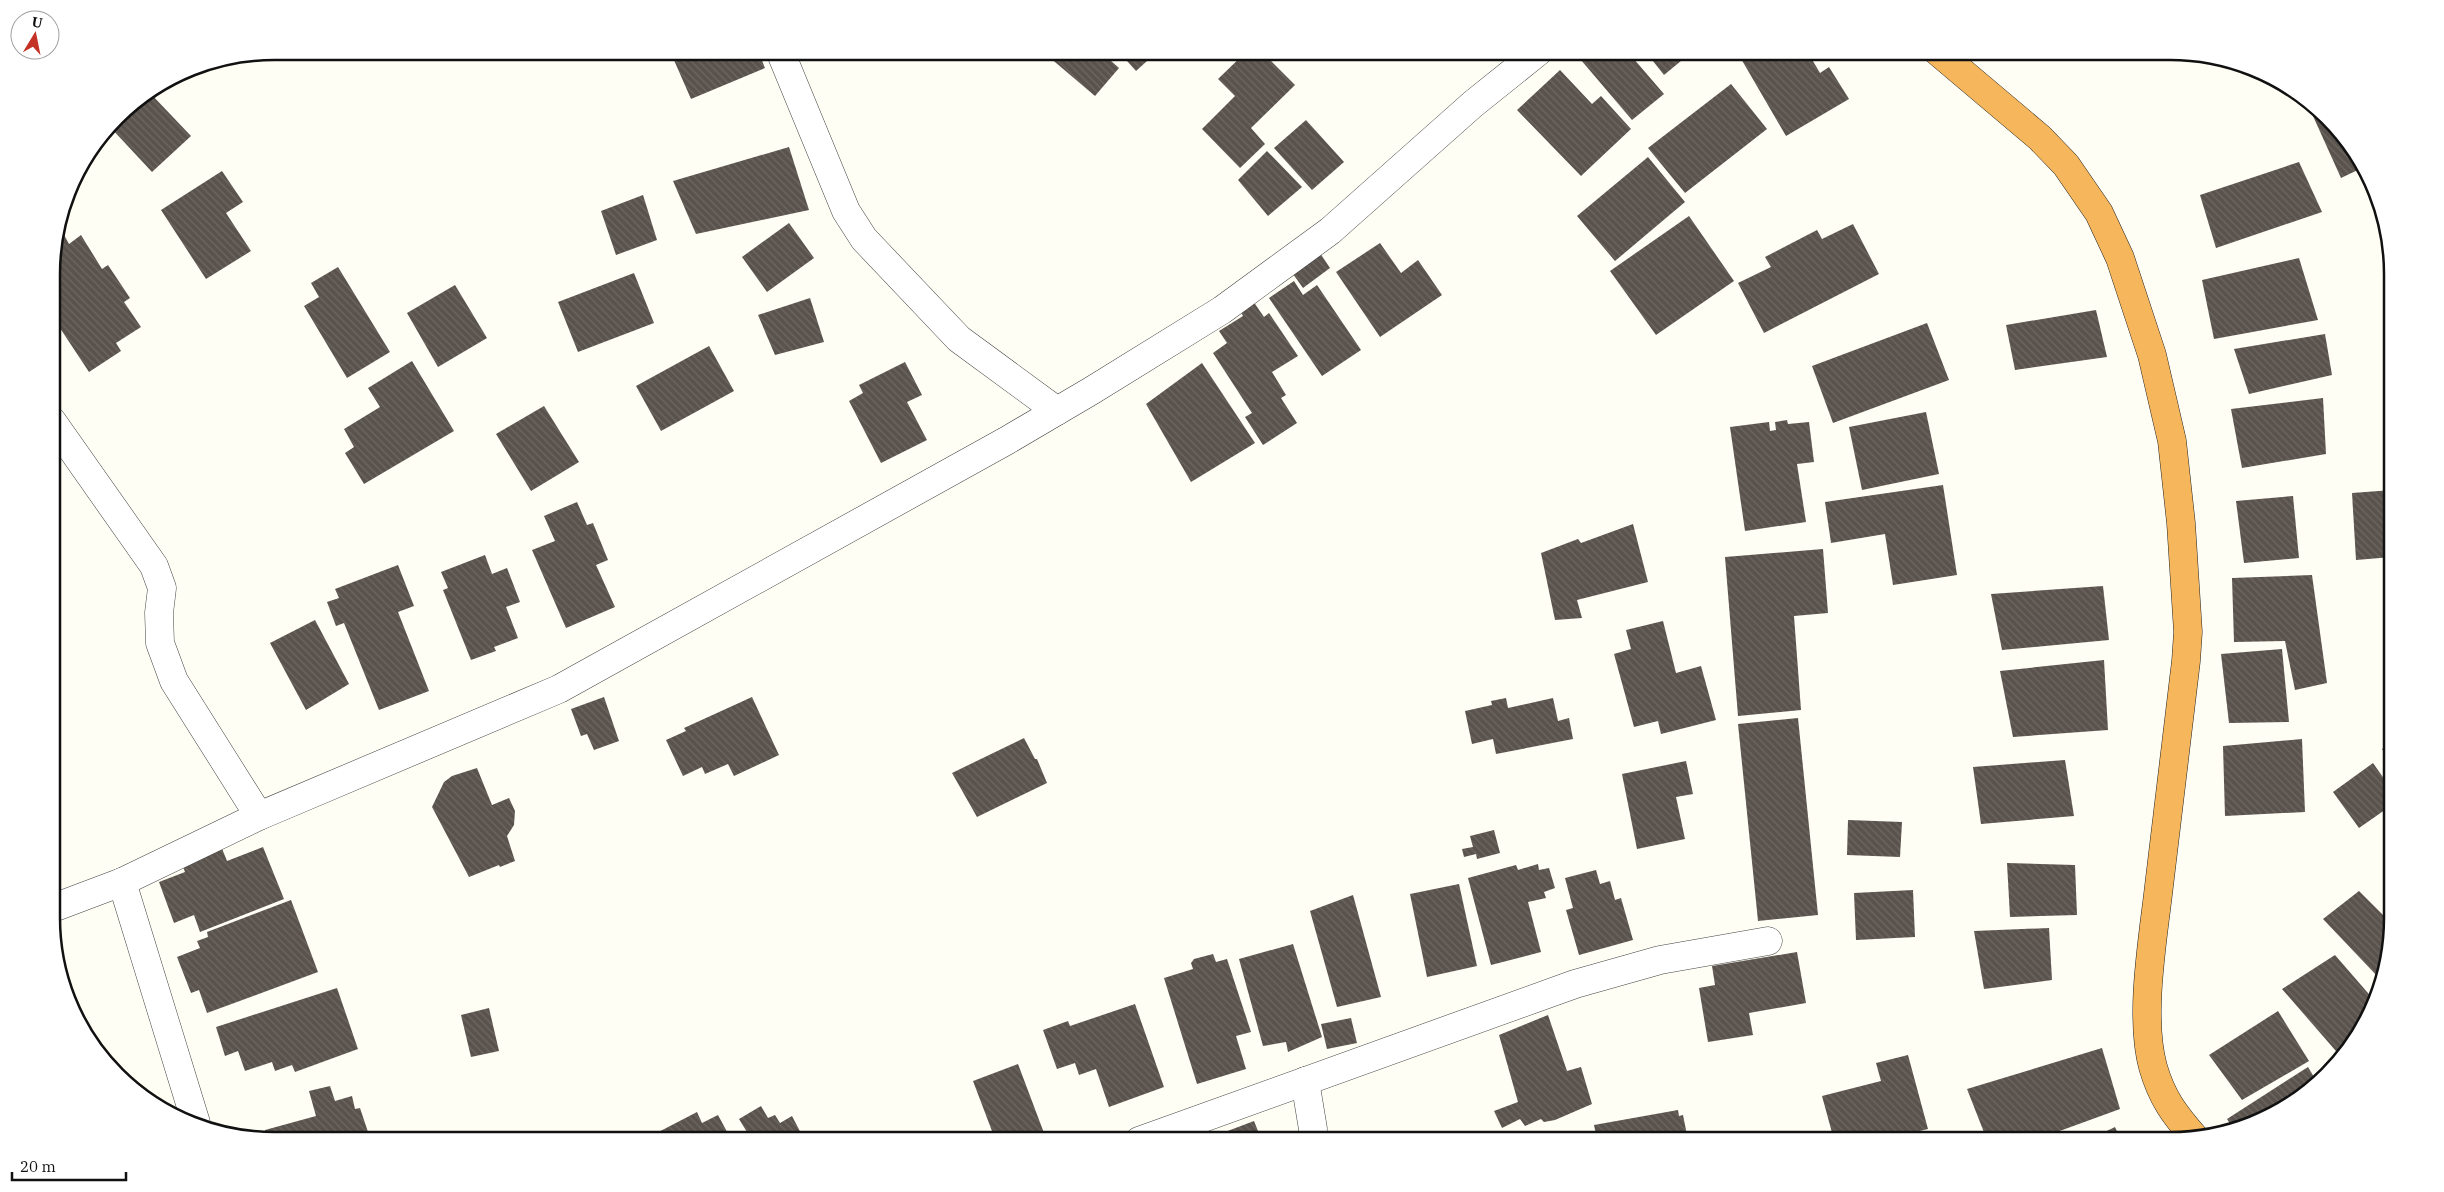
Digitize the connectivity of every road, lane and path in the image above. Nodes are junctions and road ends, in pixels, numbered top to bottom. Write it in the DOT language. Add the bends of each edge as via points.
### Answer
graph roads {
  1 [pos="784,60"];
  2 [pos="1528,60"];
  3 [pos="1948,60"];
  4 [pos="1057,411"];
  5 [pos="60,432"];
  6 [pos="259,816"];
  7 [pos="122,882"];
  8 [pos="60,905"];
  9 [pos="1768,941"];
  10 [pos="1305,1081"];
  11 [pos="194,1117"];
  12 [pos="2189,1131"];
  13 [pos="1162,1132"];
  14 [pos="1313,1132"];
  1 -- 4 [label="street" via="846,211 864,239 959,339"];
  2 -- 4 [label="street" via="1323,236 1222,310"];
  3 -- 12 [label="highway" via="2066,164 2099,213 2120,258 2152,355 2172,441 2188,632 2150,963 2148,1020 2153,1066 2170,1110"];
  4 -- 6 [label="street" via="559,688"];
  5 -- 6 [label="street" via="154,566 162,588 160,643 174,681"];
  6 -- 7 [label="street"];
  7 -- 8 [label="street"];
  7 -- 11 [label="street"];
  9 -- 10 [label="street" via="1660,960 1575,984"];
  10 -- 13 [label="street"];
  10 -- 14 [label="street"];
}
